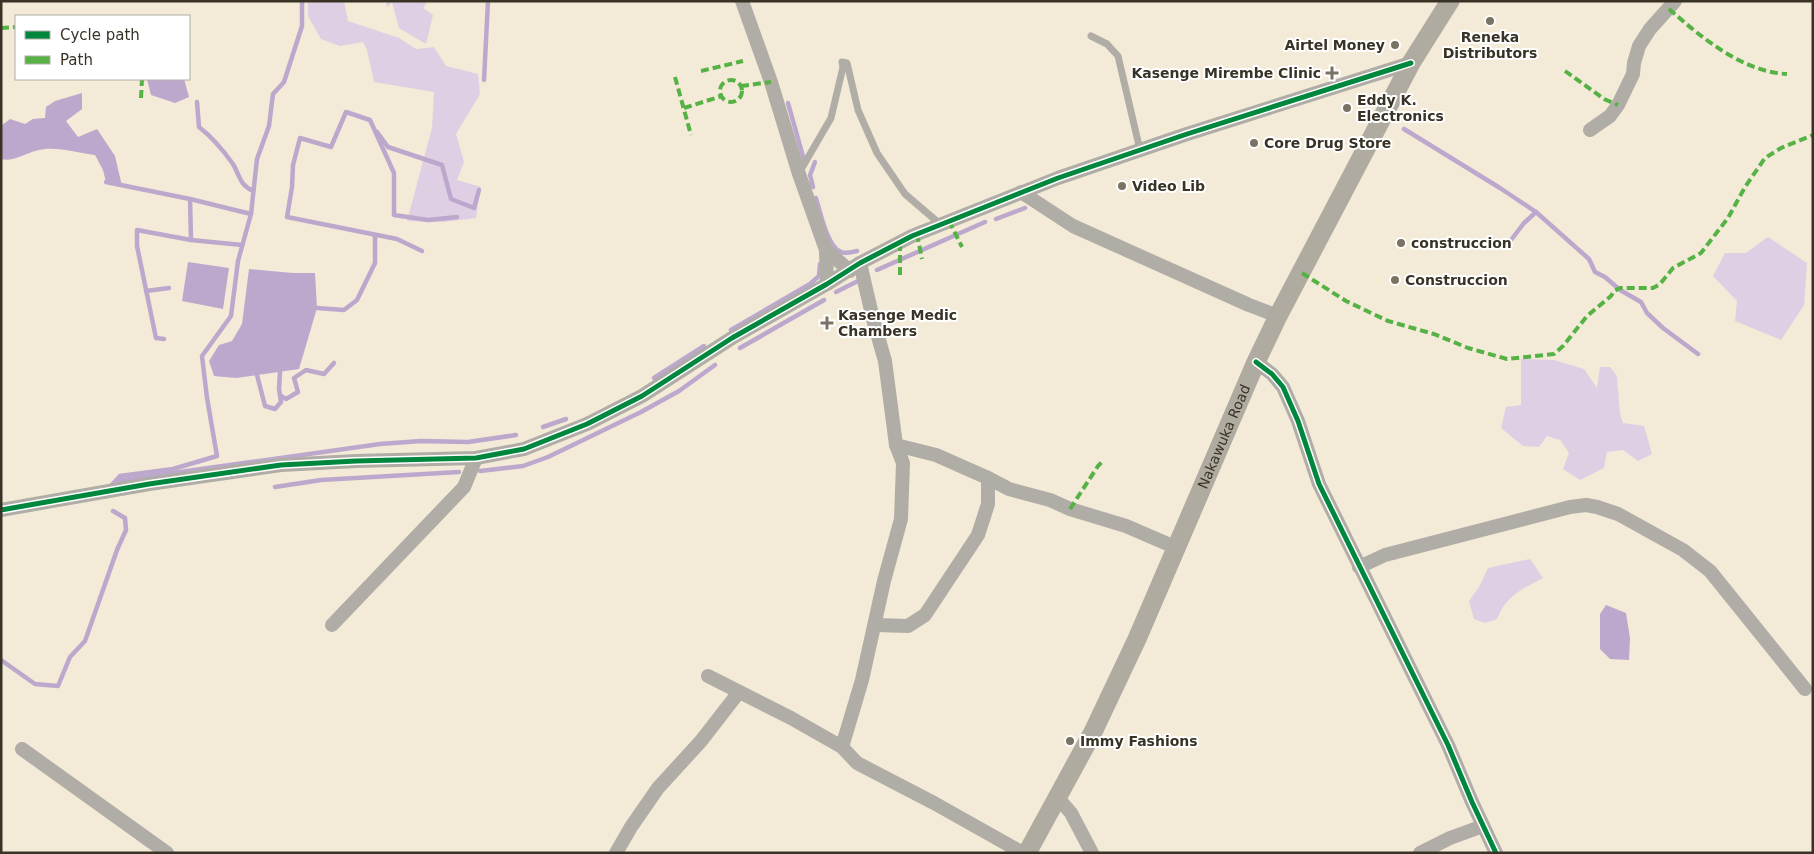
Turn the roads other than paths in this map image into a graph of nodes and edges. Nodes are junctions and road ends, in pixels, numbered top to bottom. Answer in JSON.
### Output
{"nodes":[{"id":1,"x":742,"y":1,"type":"edge"},
{"id":2,"x":1450,"y":1,"type":"edge"},
{"id":3,"x":1675,"y":1,"type":"edge"},
{"id":4,"x":1091,"y":36,"type":"dead end"},
{"id":5,"x":1411,"y":63,"type":"junction"},
{"id":6,"x":1590,"y":130,"type":"dead end"},
{"id":7,"x":1140,"y":150,"type":"junction"},
{"id":8,"x":799,"y":174,"type":"junction"},
{"id":9,"x":1021,"y":192,"type":"junction"},
{"id":10,"x":940,"y":224,"type":"junction"},
{"id":11,"x":826,"y":250,"type":"junction"},
{"id":12,"x":855,"y":267,"type":"junction"},
{"id":13,"x":827,"y":284,"type":"junction"},
{"id":14,"x":1278,"y":316,"type":"junction"},
{"id":15,"x":1256,"y":362,"type":"junction"},
{"id":16,"x":896,"y":445,"type":"junction"},
{"id":17,"x":476,"y":458,"type":"junction"},
{"id":18,"x":988,"y":478,"type":"junction"},
{"id":19,"x":1,"y":510,"type":"edge"},
{"id":20,"x":1177,"y":548,"type":"junction"},
{"id":21,"x":1359,"y":567,"type":"junction"},
{"id":22,"x":332,"y":625,"type":"dead end"},
{"id":23,"x":876,"y":625,"type":"junction"},
{"id":24,"x":708,"y":676,"type":"dead end"},
{"id":25,"x":1805,"y":689,"type":"dead end"},
{"id":26,"x":739,"y":692,"type":"junction"},
{"id":27,"x":842,"y":747,"type":"junction"},
{"id":28,"x":22,"y":749,"type":"dead end"},
{"id":29,"x":1058,"y":798,"type":"junction"},
{"id":30,"x":1483,"y":826,"type":"junction"},
{"id":31,"x":167,"y":853,"type":"edge"},
{"id":32,"x":616,"y":853,"type":"edge"},
{"id":33,"x":1023,"y":853,"type":"edge"},
{"id":34,"x":1028,"y":853,"type":"edge"},
{"id":35,"x":1092,"y":853,"type":"edge"},
{"id":36,"x":1420,"y":853,"type":"edge"},
{"id":37,"x":1496,"y":853,"type":"edge"}],
"edges":[{"from":1,"to":8,"type":"street"},
{"from":2,"to":5,"type":"main road","name":"Nakawuka Road"},
{"from":3,"to":6,"type":"street"},
{"from":4,"to":7,"type":"lane"},
{"from":5,"to":7,"type":"street"},
{"from":5,"to":14,"type":"main road","name":"Nakawuka Road"},
{"from":7,"to":9,"type":"street"},
{"from":8,"to":10,"type":"lane"},
{"from":8,"to":11,"type":"street"},
{"from":9,"to":10,"type":"street"},
{"from":9,"to":14,"type":"street"},
{"from":10,"to":12,"type":"street"},
{"from":11,"to":12,"type":"street"},
{"from":11,"to":13,"type":"street"},
{"from":12,"to":13,"type":"street"},
{"from":12,"to":16,"type":"street"},
{"from":13,"to":17,"type":"street"},
{"from":14,"to":15,"type":"main road","name":"Nakawuka Road"},
{"from":15,"to":20,"type":"main road","name":"Nakawuka Road"},
{"from":15,"to":21,"type":"street"},
{"from":16,"to":18,"type":"street"},
{"from":16,"to":23,"type":"street"},
{"from":17,"to":19,"type":"street"},
{"from":17,"to":22,"type":"street"},
{"from":18,"to":20,"type":"street"},
{"from":18,"to":23,"type":"street"},
{"from":20,"to":29,"type":"main road","name":"Nakawuka Road"},
{"from":21,"to":25,"type":"street"},
{"from":21,"to":30,"type":"street"},
{"from":23,"to":27,"type":"street"},
{"from":24,"to":26,"type":"street"},
{"from":26,"to":27,"type":"street"},
{"from":26,"to":32,"type":"street"},
{"from":27,"to":33,"type":"street"},
{"from":28,"to":31,"type":"street"},
{"from":29,"to":34,"type":"main road","name":"Nakawuka Road"},
{"from":29,"to":35,"type":"street"},
{"from":30,"to":36,"type":"street"},
{"from":30,"to":37,"type":"street"}]}
